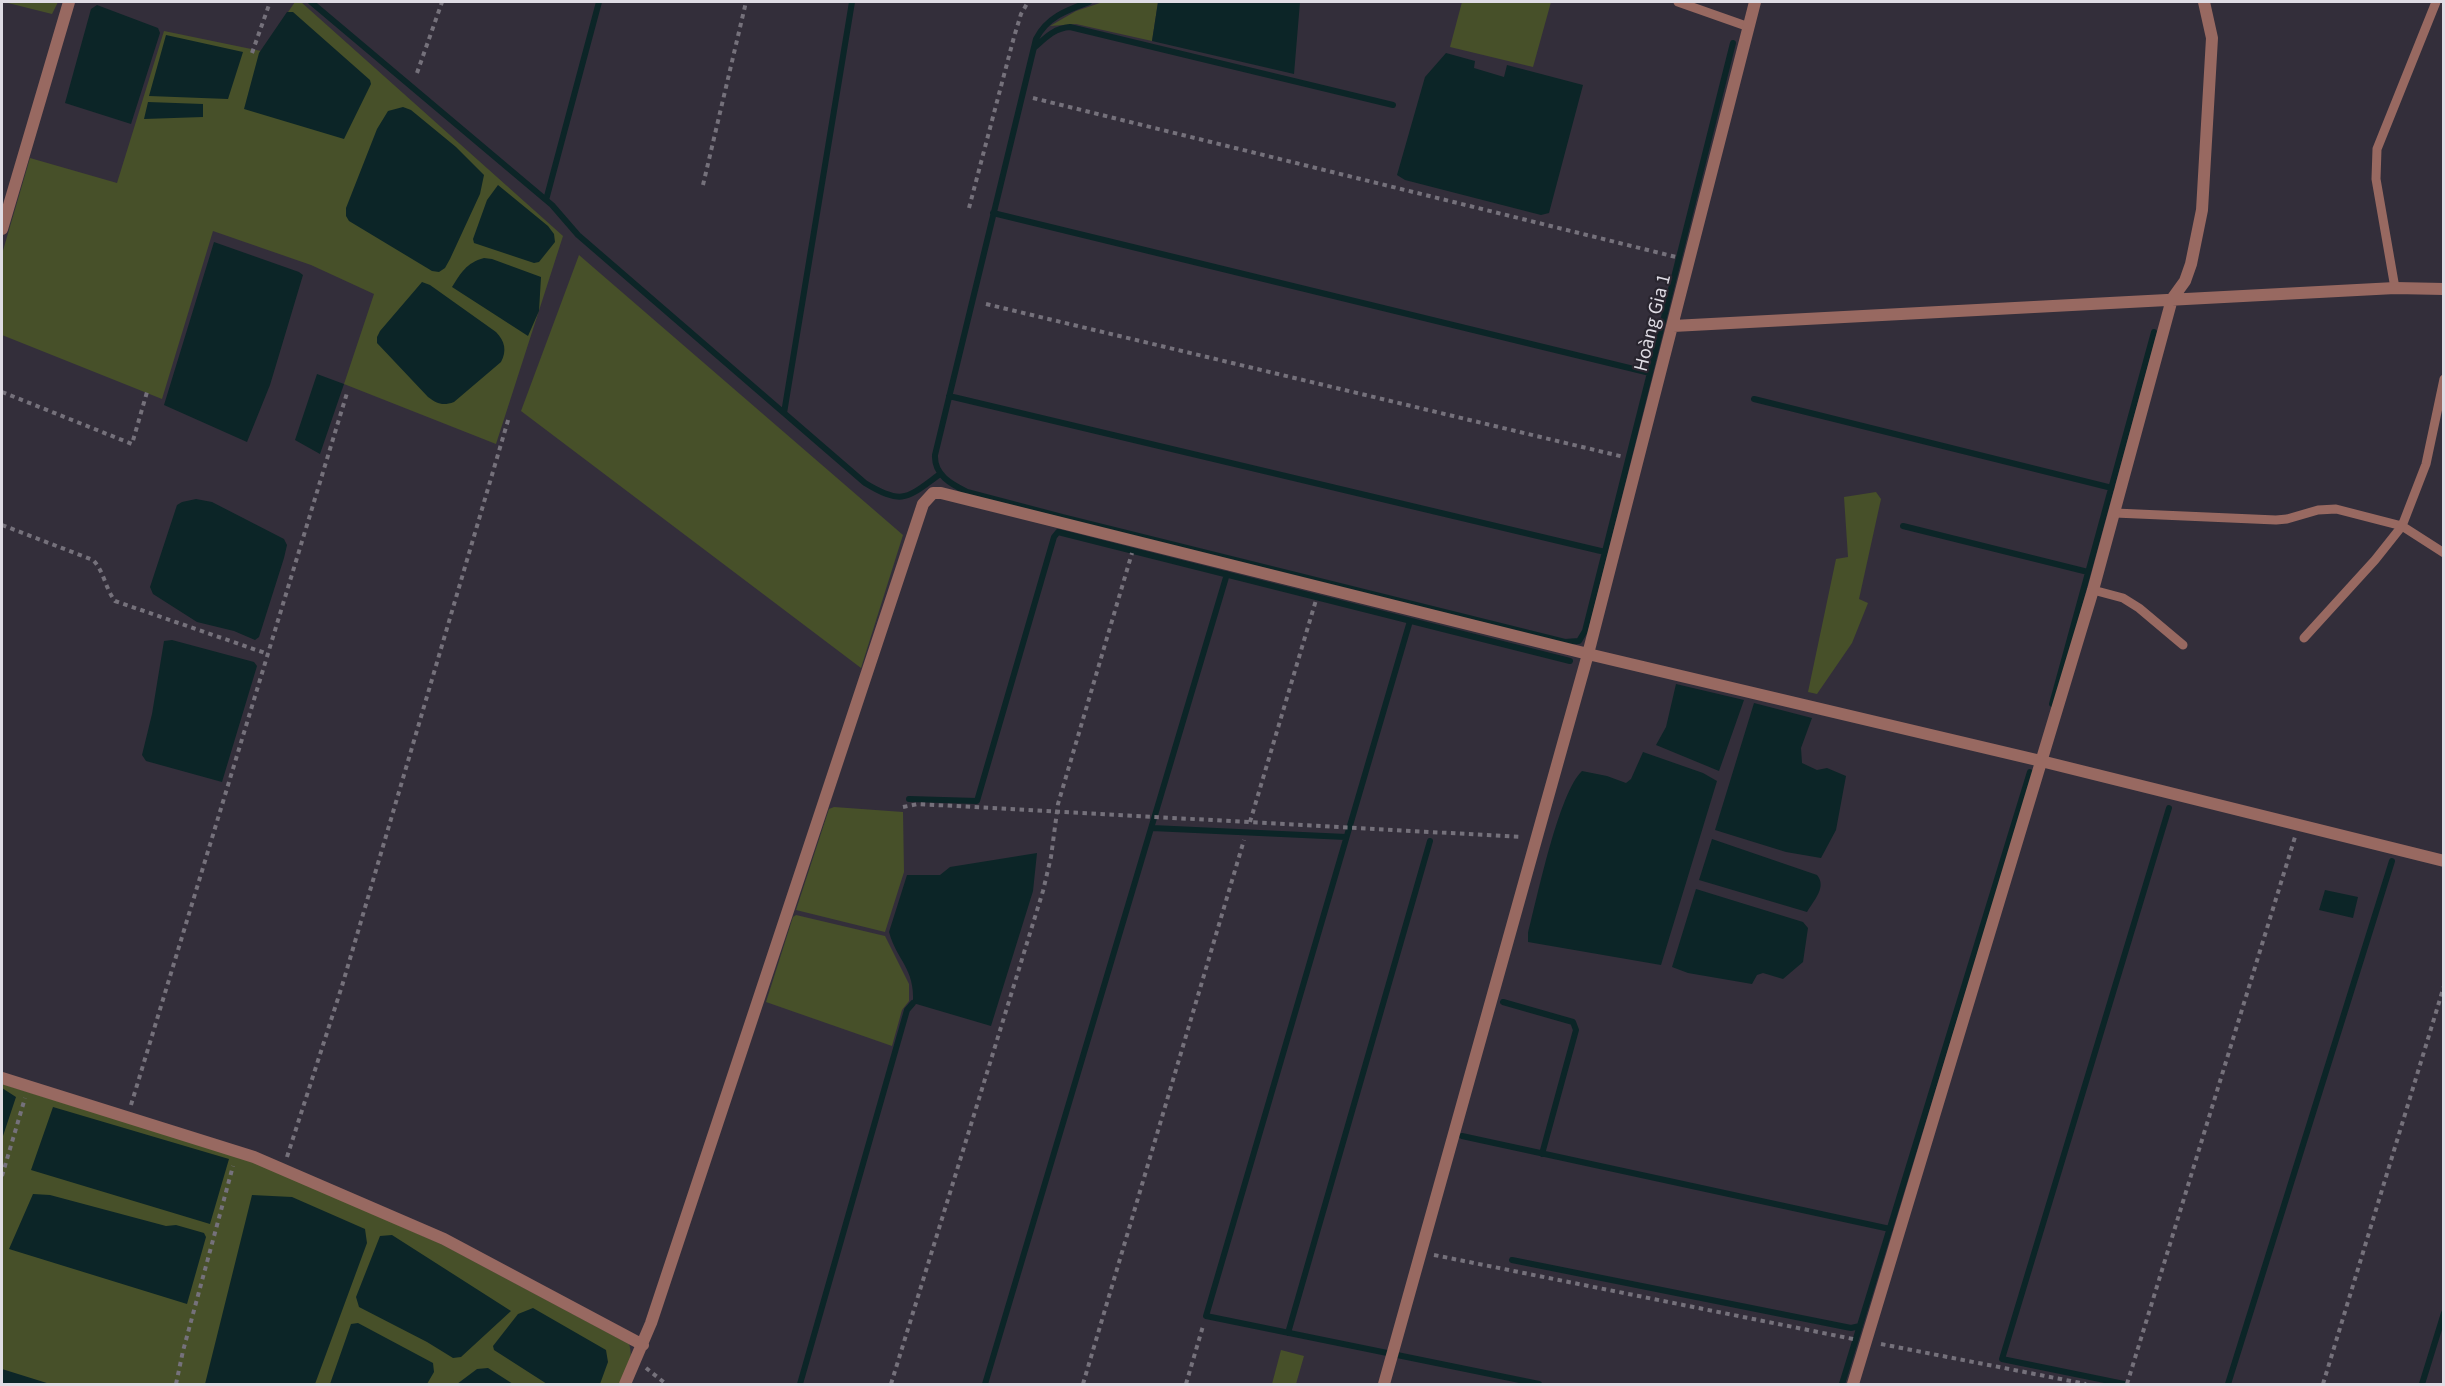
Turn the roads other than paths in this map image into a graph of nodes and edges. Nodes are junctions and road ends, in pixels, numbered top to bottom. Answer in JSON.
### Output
{"nodes":[{"id":1,"x":69,"y":2,"type":"edge"},
{"id":2,"x":1678,"y":2,"type":"edge"},
{"id":3,"x":1755,"y":2,"type":"edge"},
{"id":4,"x":2204,"y":2,"type":"edge"},
{"id":5,"x":2436,"y":2,"type":"edge"},
{"id":6,"x":1749,"y":27,"type":"junction"},
{"id":7,"x":2,"y":229,"type":"edge"},
{"id":8,"x":2395,"y":288,"type":"junction"},
{"id":9,"x":2444,"y":289,"type":"edge"},
{"id":10,"x":2172,"y":299,"type":"junction"},
{"id":11,"x":1673,"y":326,"type":"junction"},
{"id":12,"x":2444,"y":379,"type":"edge"},
{"id":13,"x":2115,"y":513,"type":"junction"},
{"id":14,"x":2402,"y":526,"type":"junction"},
{"id":15,"x":2444,"y":553,"type":"edge"},
{"id":16,"x":2093,"y":590,"type":"junction"},
{"id":17,"x":2304,"y":638,"type":"dead end"},
{"id":18,"x":2183,"y":645,"type":"dead end"},
{"id":19,"x":1588,"y":654,"type":"junction"},
{"id":20,"x":2041,"y":761,"type":"junction"},
{"id":21,"x":2444,"y":861,"type":"edge"},
{"id":22,"x":2,"y":1078,"type":"edge"},
{"id":23,"x":643,"y":1345,"type":"junction"},
{"id":24,"x":625,"y":1384,"type":"edge"},
{"id":25,"x":1384,"y":1384,"type":"edge"},
{"id":26,"x":1853,"y":1384,"type":"edge"}],
"edges":[{"from":1,"to":7,"type":"street"},
{"from":2,"to":6,"type":"lane"},
{"from":3,"to":6,"type":"street","name":"Hoàng Gia 1"},
{"from":4,"to":10,"type":"street"},
{"from":5,"to":8,"type":"lane"},
{"from":6,"to":11,"type":"street","name":"Hoàng Gia 1"},
{"from":8,"to":9,"type":"street"},
{"from":8,"to":10,"type":"street"},
{"from":10,"to":11,"type":"street"},
{"from":10,"to":13,"type":"street"},
{"from":11,"to":19,"type":"street","name":"Hoàng Gia 1"},
{"from":12,"to":14,"type":"lane"},
{"from":13,"to":14,"type":"lane"},
{"from":13,"to":16,"type":"street"},
{"from":14,"to":15,"type":"lane"},
{"from":14,"to":17,"type":"lane"},
{"from":16,"to":18,"type":"lane"},
{"from":16,"to":20,"type":"street"},
{"from":19,"to":20,"type":"street"},
{"from":19,"to":23,"type":"street"},
{"from":19,"to":25,"type":"street","name":"Hoàng Gia 1"},
{"from":20,"to":21,"type":"street"},
{"from":20,"to":26,"type":"street"},
{"from":22,"to":23,"type":"street"},
{"from":23,"to":24,"type":"street"}]}
